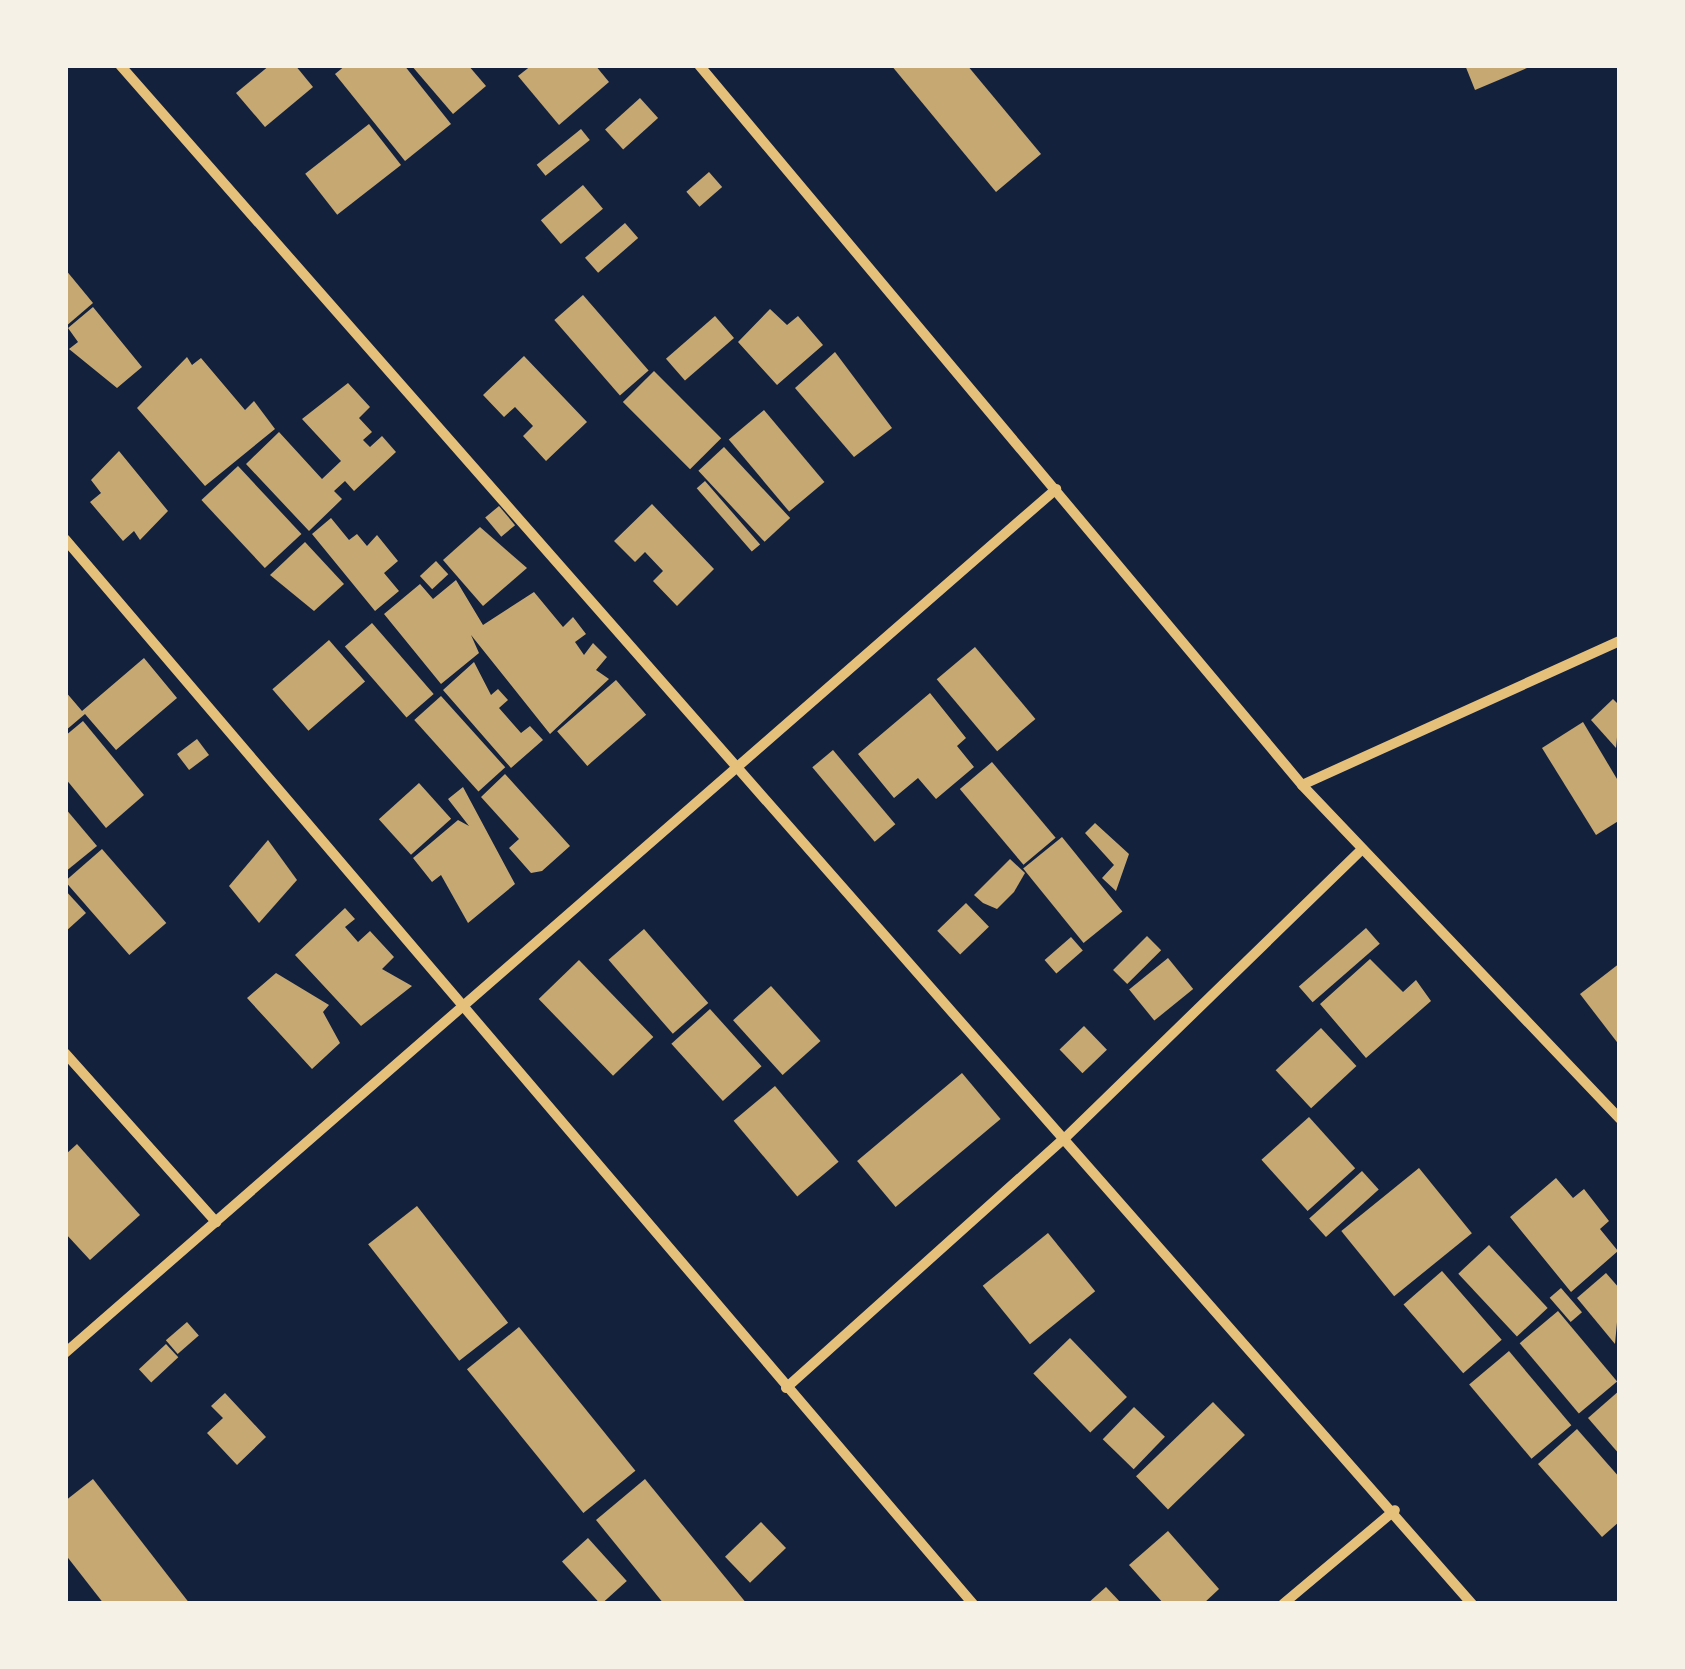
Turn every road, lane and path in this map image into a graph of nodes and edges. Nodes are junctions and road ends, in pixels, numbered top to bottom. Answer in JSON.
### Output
{"nodes":[{"id":1,"x":120,"y":65,"type":"edge"},
{"id":2,"x":699,"y":65,"type":"edge"},
{"id":3,"x":1056,"y":489,"type":"junction"},
{"id":4,"x":65,"y":539,"type":"edge"},
{"id":5,"x":1620,"y":641,"type":"edge"},
{"id":6,"x":732,"y":766,"type":"junction"},
{"id":7,"x":1302,"y":786,"type":"junction"},
{"id":8,"x":1360,"y":850,"type":"junction"},
{"id":9,"x":460,"y":1008,"type":"junction"},
{"id":10,"x":65,"y":1053,"type":"edge"},
{"id":11,"x":1620,"y":1119,"type":"edge"},
{"id":12,"x":1065,"y":1138,"type":"junction"},
{"id":13,"x":216,"y":1222,"type":"junction"},
{"id":14,"x":65,"y":1352,"type":"edge"},
{"id":15,"x":786,"y":1388,"type":"junction"},
{"id":16,"x":1396,"y":1510,"type":"junction"},
{"id":17,"x":973,"y":1604,"type":"edge"},
{"id":18,"x":1283,"y":1604,"type":"edge"},
{"id":19,"x":1472,"y":1604,"type":"edge"}],
"edges":[{"from":1,"to":6,"type":"street"},
{"from":2,"to":3,"type":"street"},
{"from":3,"to":6,"type":"street"},
{"from":3,"to":7,"type":"street"},
{"from":4,"to":9,"type":"street"},
{"from":5,"to":7,"type":"street"},
{"from":6,"to":9,"type":"street"},
{"from":6,"to":12,"type":"street"},
{"from":7,"to":8,"type":"street"},
{"from":8,"to":11,"type":"street"},
{"from":8,"to":12,"type":"street"},
{"from":9,"to":13,"type":"street"},
{"from":9,"to":15,"type":"street"},
{"from":10,"to":13,"type":"street"},
{"from":12,"to":15,"type":"street"},
{"from":12,"to":16,"type":"street"},
{"from":13,"to":14,"type":"street"},
{"from":15,"to":17,"type":"street"},
{"from":16,"to":18,"type":"street"},
{"from":16,"to":19,"type":"street"}]}
